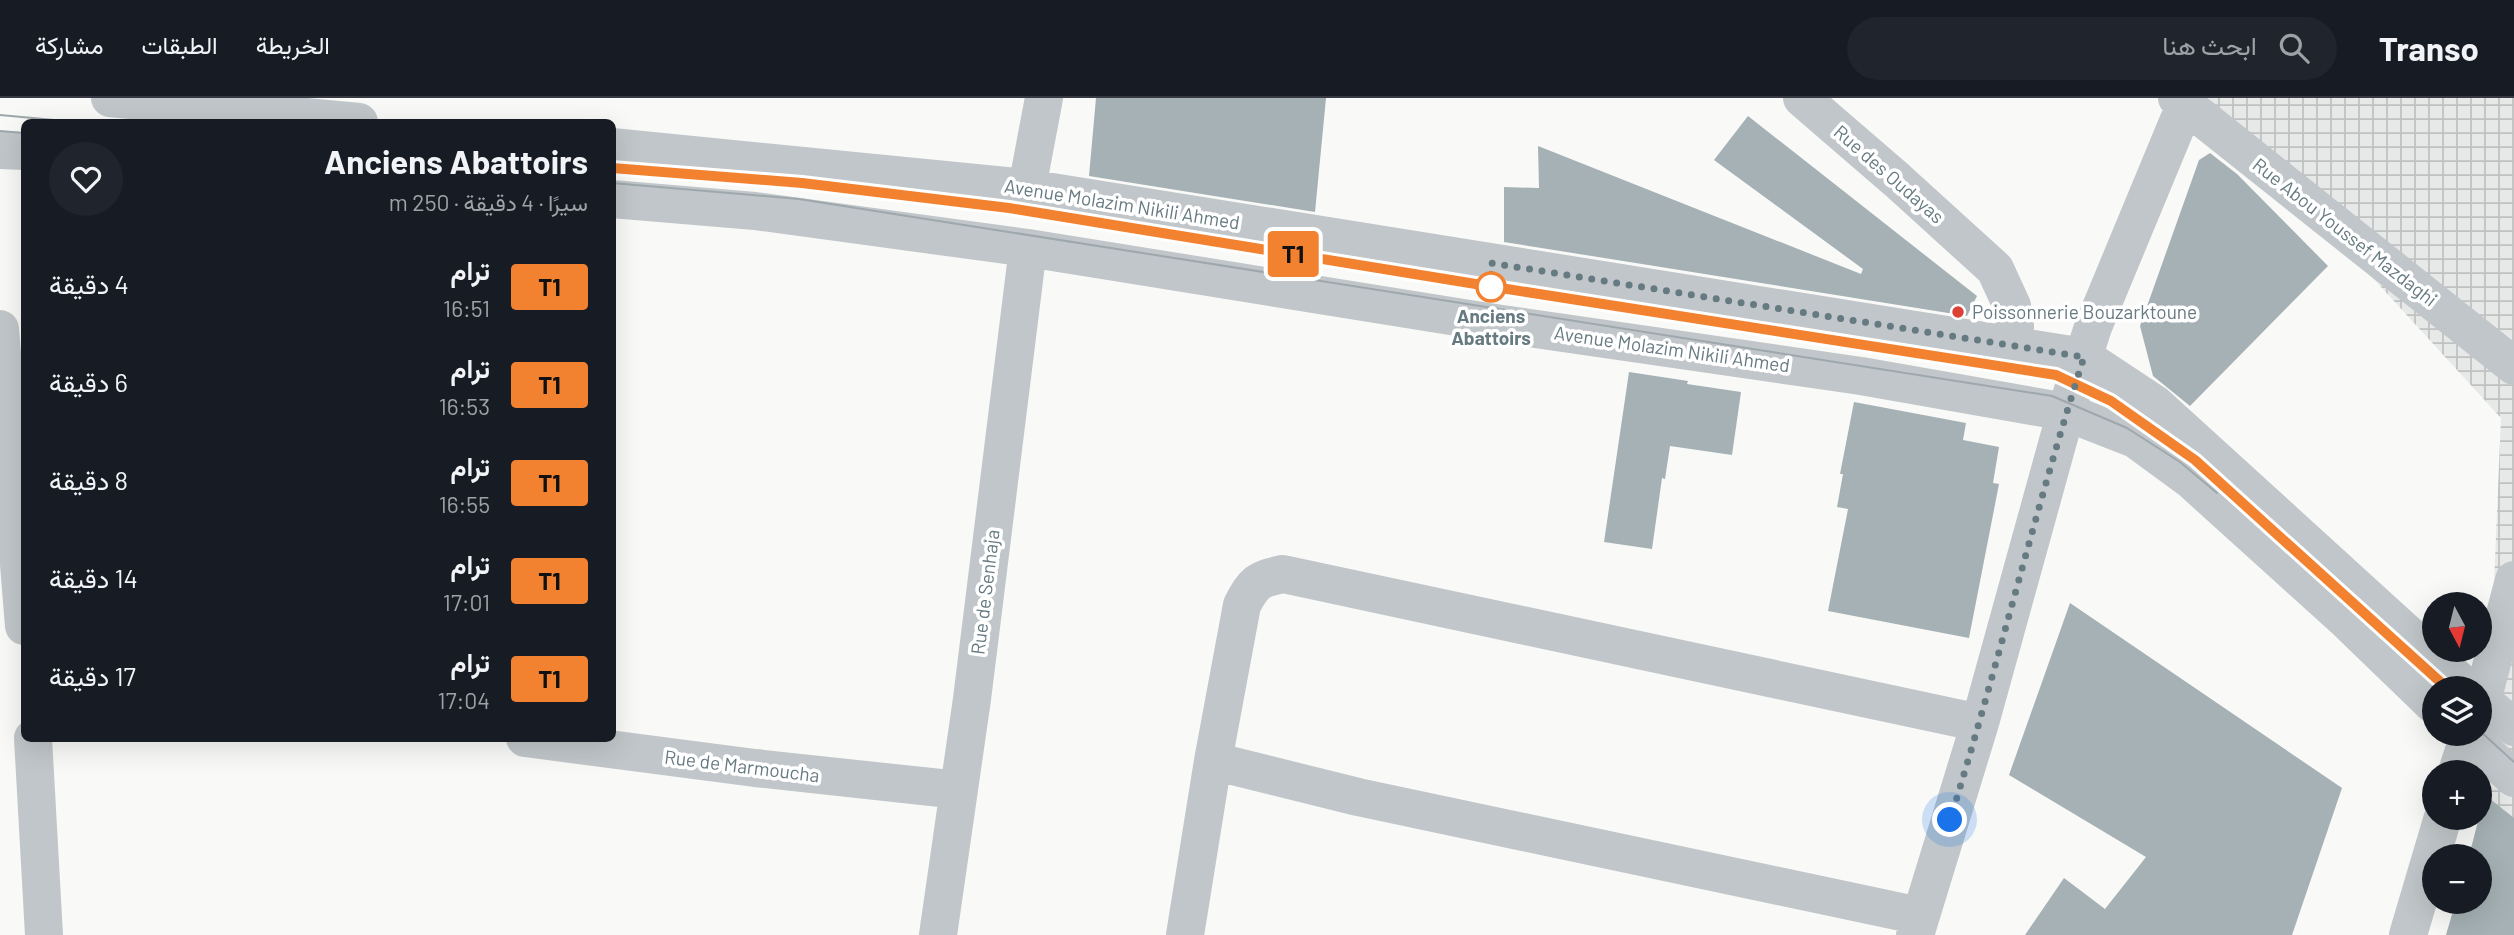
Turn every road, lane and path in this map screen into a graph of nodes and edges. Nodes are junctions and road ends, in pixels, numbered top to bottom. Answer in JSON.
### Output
{"nodes":[{"id":1,"x":110,"y":98,"type":"edge"},
{"id":2,"x":1044,"y":98,"type":"edge"},
{"id":3,"x":1802,"y":98,"type":"edge"},
{"id":4,"x":2183,"y":101,"type":"edge"},
{"id":5,"x":328,"y":119,"type":"edge"},
{"id":6,"x":616,"y":147,"type":"edge"},
{"id":7,"x":0,"y":150,"type":"edge"},
{"id":8,"x":21,"y":151,"type":"edge"},
{"id":9,"x":1027,"y":188,"type":"junction"},
{"id":10,"x":616,"y":199,"type":"edge"},
{"id":11,"x":1028,"y":248,"type":"junction"},
{"id":12,"x":1976,"y":251,"type":"junction"},
{"id":13,"x":0,"y":328,"type":"edge"},
{"id":14,"x":1976,"y":340,"type":"junction"},
{"id":15,"x":2014,"y":346,"type":"junction"},
{"id":16,"x":2084,"y":357,"type":"junction"},
{"id":17,"x":2514,"y":366,"type":"edge"},
{"id":18,"x":2066,"y":412,"type":"junction"},
{"id":19,"x":2514,"y":580,"type":"edge"},
{"id":20,"x":21,"y":589,"type":"edge"},
{"id":21,"x":2454,"y":676,"type":"edge"},
{"id":22,"x":2483,"y":676,"type":"edge"},
{"id":23,"x":2422,"y":693,"type":"edge"},
{"id":24,"x":2492,"y":709,"type":"edge"},
{"id":25,"x":1980,"y":723,"type":"junction"},
{"id":26,"x":2514,"y":727,"type":"edge"},
{"id":27,"x":33,"y":742,"type":"edge"},
{"id":28,"x":556,"y":742,"type":"edge"},
{"id":29,"x":2462,"y":748,"type":"edge"},
{"id":30,"x":1213,"y":761,"type":"junction"},
{"id":31,"x":2514,"y":778,"type":"edge"},
{"id":32,"x":959,"y":790,"type":"junction"},
{"id":33,"x":2439,"y":830,"type":"edge"},
{"id":34,"x":1918,"y":926,"type":"edge"},
{"id":35,"x":44,"y":935,"type":"edge"},
{"id":36,"x":938,"y":935,"type":"edge"},
{"id":37,"x":1185,"y":935,"type":"edge"},
{"id":38,"x":2408,"y":935,"type":"edge"}],
"edges":[{"from":1,"to":5,"type":"street"},
{"from":2,"to":9,"type":"street"},
{"from":3,"to":12,"type":"street","name":"Rue des Oudayas"},
{"from":4,"to":16,"type":"street"},
{"from":4,"to":17,"type":"street","name":"Rue Abou Youssef Mazdaghi"},
{"from":6,"to":9,"type":"street","name":"Avenue Molazim Nikili Ahmed"},
{"from":7,"to":8,"type":"street"},
{"from":9,"to":14,"type":"street","name":"Avenue Molazim Nikili Ahmed"},
{"from":10,"to":11,"type":"street","name":"Avenue Molazim Nikili Ahmed"},
{"from":11,"to":18,"type":"street","name":"Avenue Molazim Nikili Ahmed"},
{"from":11,"to":32,"type":"street","name":"Rue de Senhaja"},
{"from":12,"to":14,"type":"street"},
{"from":12,"to":15,"type":"street","name":"Rue des Oudayas"},
{"from":13,"to":20,"type":"street"},
{"from":14,"to":15,"type":"street","name":"Avenue Molazim Nikili Ahmed"},
{"from":15,"to":16,"type":"street","name":"Avenue Molazim Nikili Ahmed"},
{"from":16,"to":18,"type":"street"},
{"from":16,"to":21,"type":"street"},
{"from":18,"to":23,"type":"street"},
{"from":18,"to":25,"type":"street"},
{"from":19,"to":22,"type":"street"},
{"from":24,"to":26,"type":"street"},
{"from":25,"to":30,"type":"street"},
{"from":25,"to":34,"type":"street"},
{"from":27,"to":35,"type":"street"},
{"from":28,"to":32,"type":"street","name":"Rue de Marmoucha"},
{"from":29,"to":31,"type":"street"},
{"from":30,"to":34,"type":"street"},
{"from":30,"to":37,"type":"street"},
{"from":32,"to":36,"type":"street","name":"Rue de Senhaja"},
{"from":33,"to":38,"type":"street"}]}
